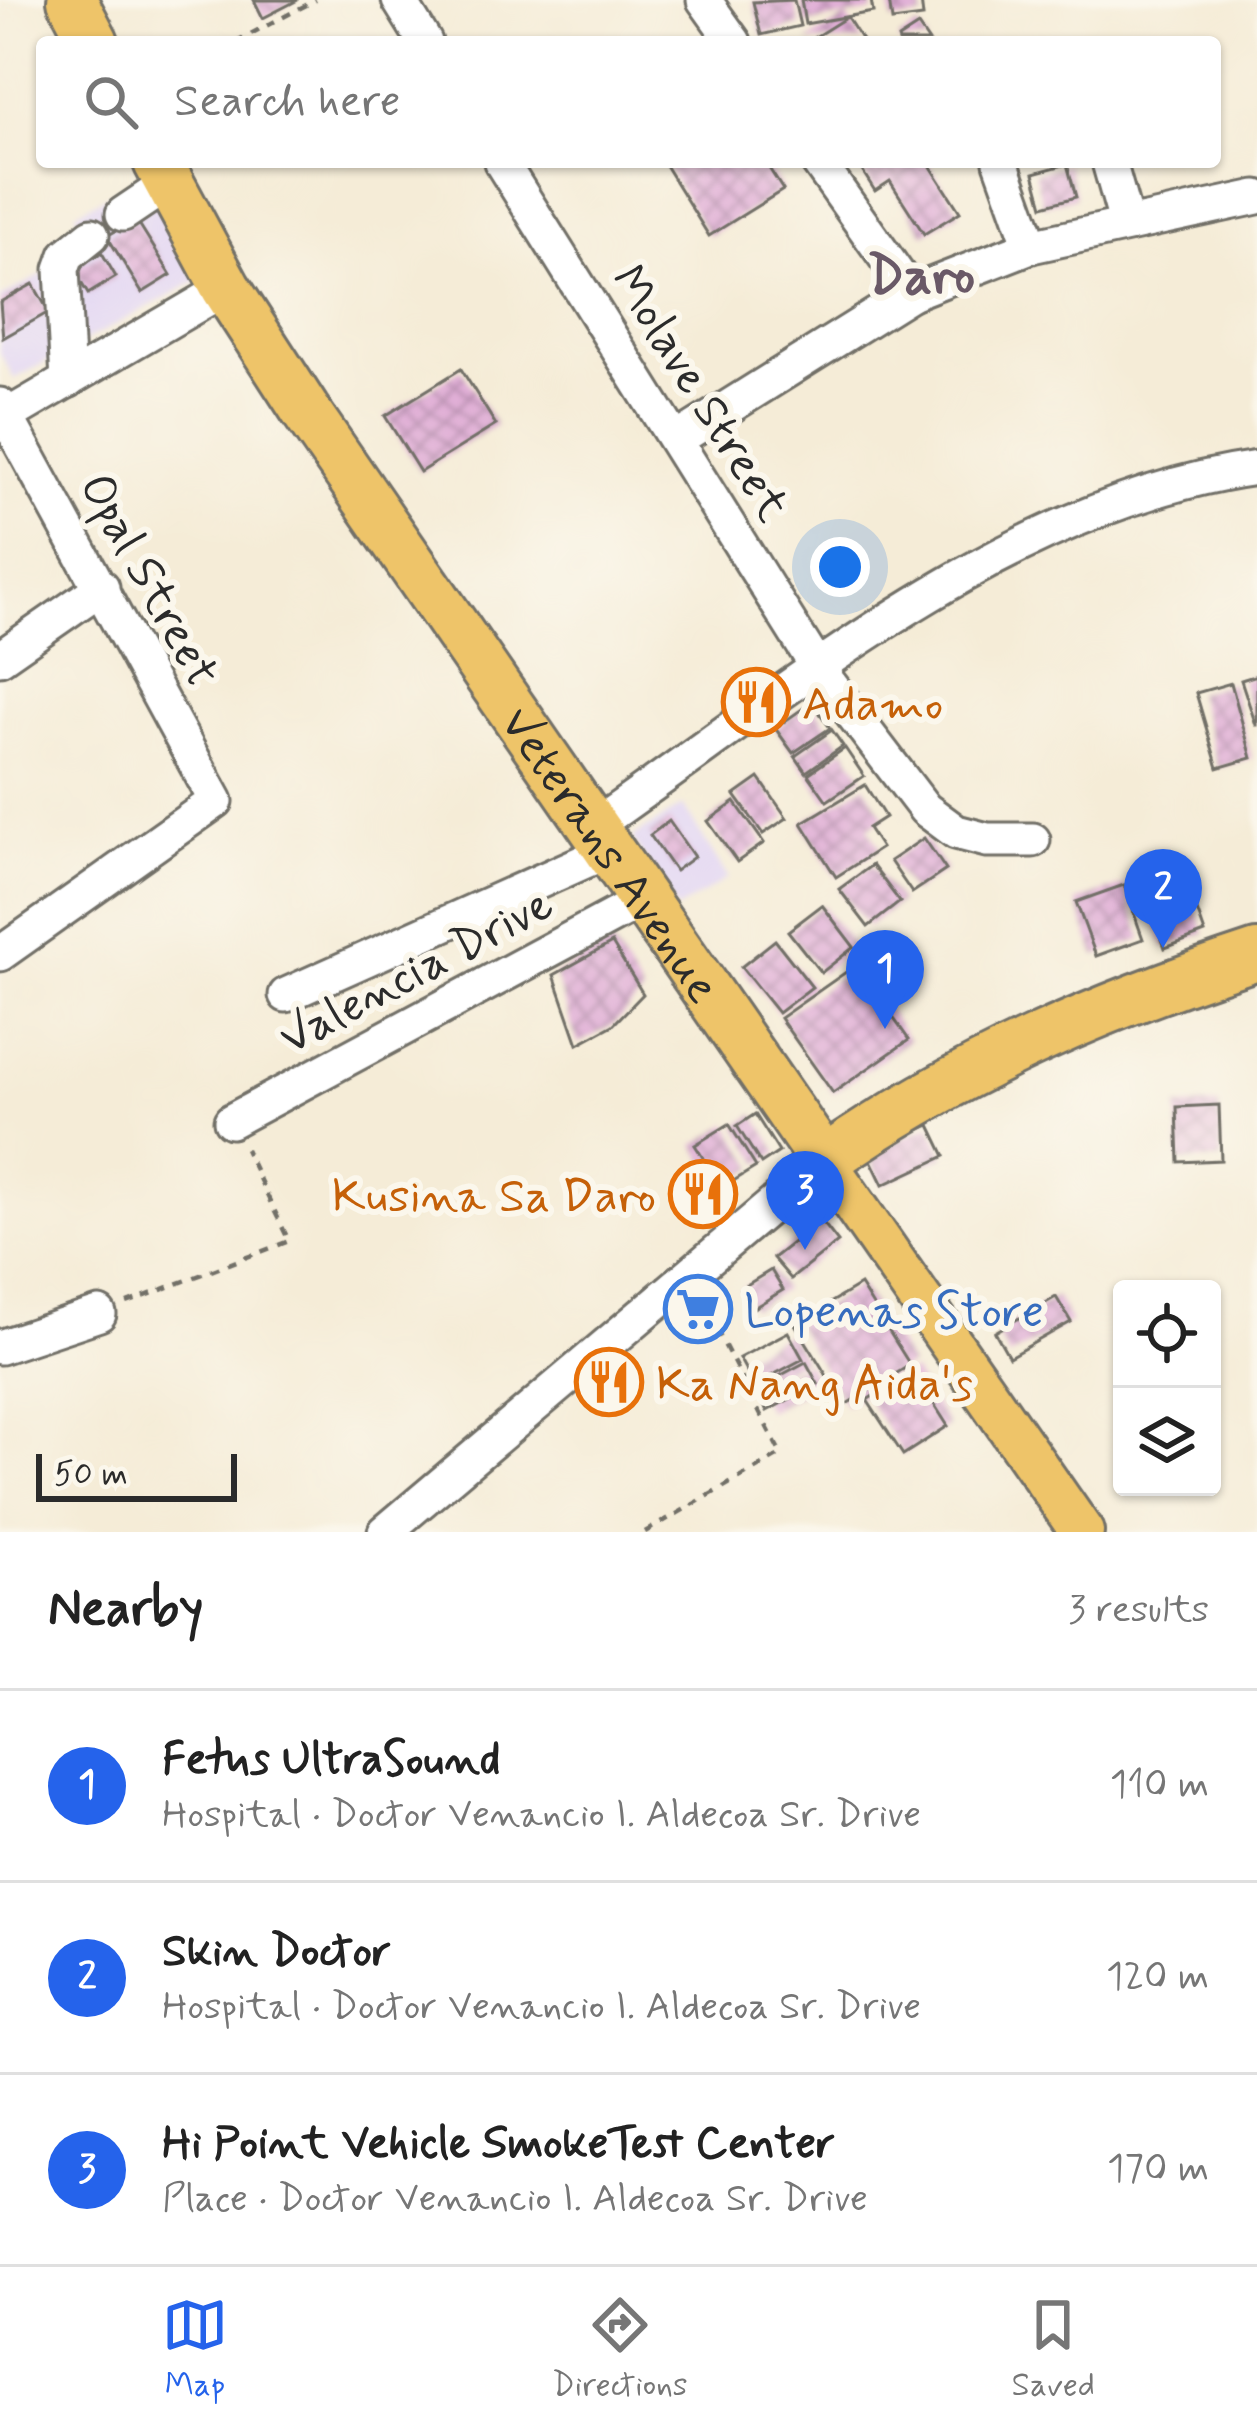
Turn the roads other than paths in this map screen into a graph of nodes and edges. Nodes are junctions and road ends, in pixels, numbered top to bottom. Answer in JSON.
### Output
{"nodes":[{"id":1,"x":72,"y":0,"type":"edge"},
{"id":2,"x":399,"y":0,"type":"edge"},
{"id":3,"x":704,"y":0,"type":"edge"},
{"id":4,"x":91,"y":36,"type":"edge"},
{"id":5,"x":421,"y":36,"type":"edge"},
{"id":6,"x":730,"y":36,"type":"edge"},
{"id":7,"x":505,"y":168,"type":"edge"},
{"id":8,"x":822,"y":168,"type":"edge"},
{"id":9,"x":1003,"y":168,"type":"edge"},
{"id":10,"x":1111,"y":168,"type":"edge"},
{"id":11,"x":163,"y":172,"type":"edge"},
{"id":12,"x":1257,"y":197,"type":"edge"},
{"id":13,"x":123,"y":214,"type":"dead end"},
{"id":14,"x":1126,"y":223,"type":"junction"},
{"id":15,"x":92,"y":236,"type":"dead end"},
{"id":16,"x":1031,"y":245,"type":"junction"},
{"id":17,"x":226,"y":289,"type":"junction"},
{"id":18,"x":911,"y":293,"type":"junction"},
{"id":19,"x":68,"y":381,"type":"junction"},
{"id":20,"x":2,"y":414,"type":"edge"},
{"id":21,"x":676,"y":440,"type":"junction"},
{"id":22,"x":1257,"y":468,"type":"edge"},
{"id":23,"x":102,"y":587,"type":"junction"},
{"id":24,"x":0,"y":658,"type":"edge"},
{"id":25,"x":819,"y":670,"type":"junction"},
{"id":26,"x":601,"y":838,"type":"junction"},
{"id":27,"x":1033,"y":840,"type":"dead end"},
{"id":28,"x":643,"y":900,"type":"junction"},
{"id":29,"x":0,"y":954,"type":"edge"},
{"id":30,"x":1257,"y":955,"type":"edge"},
{"id":31,"x":286,"y":995,"type":"dead end"},
{"id":32,"x":231,"y":1121,"type":"road end"},
{"id":33,"x":824,"y":1161,"type":"junction"},
{"id":34,"x":99,"y":1314,"type":"road end"},
{"id":35,"x":0,"y":1347,"type":"edge"},
{"id":36,"x":385,"y":1532,"type":"edge"},
{"id":37,"x":1082,"y":1532,"type":"edge"}],
"edges":[{"from":1,"to":4,"type":"highway"},
{"from":2,"to":5,"type":"street"},
{"from":3,"to":6,"type":"street"},
{"from":7,"to":21,"type":"street","name":"Molave Street"},
{"from":8,"to":18,"type":"street"},
{"from":9,"to":16,"type":"street"},
{"from":10,"to":14,"type":"street"},
{"from":11,"to":13,"type":"street"},
{"from":11,"to":17,"type":"highway","name":"Veterans Avenue"},
{"from":12,"to":14,"type":"street"},
{"from":14,"to":16,"type":"street"},
{"from":15,"to":19,"type":"street"},
{"from":16,"to":18,"type":"street"},
{"from":17,"to":19,"type":"street"},
{"from":17,"to":26,"type":"highway","name":"Veterans Avenue"},
{"from":18,"to":21,"type":"street"},
{"from":19,"to":20,"type":"street"},
{"from":20,"to":23,"type":"street","name":"Opal Street"},
{"from":21,"to":25,"type":"street","name":"Molave Street"},
{"from":22,"to":25,"type":"street"},
{"from":23,"to":24,"type":"street"},
{"from":23,"to":29,"type":"street","name":"Opal Street"},
{"from":25,"to":26,"type":"street"},
{"from":25,"to":27,"type":"street","name":"Molave Street"},
{"from":26,"to":28,"type":"highway","name":"Veterans Avenue"},
{"from":26,"to":31,"type":"street"},
{"from":28,"to":32,"type":"street","name":"Valencia Drive"},
{"from":28,"to":33,"type":"highway","name":"Veterans Avenue"},
{"from":30,"to":33,"type":"highway"},
{"from":33,"to":36,"type":"street"},
{"from":33,"to":37,"type":"main road","name":"Veterans Avenue"},
{"from":34,"to":35,"type":"street"}]}
